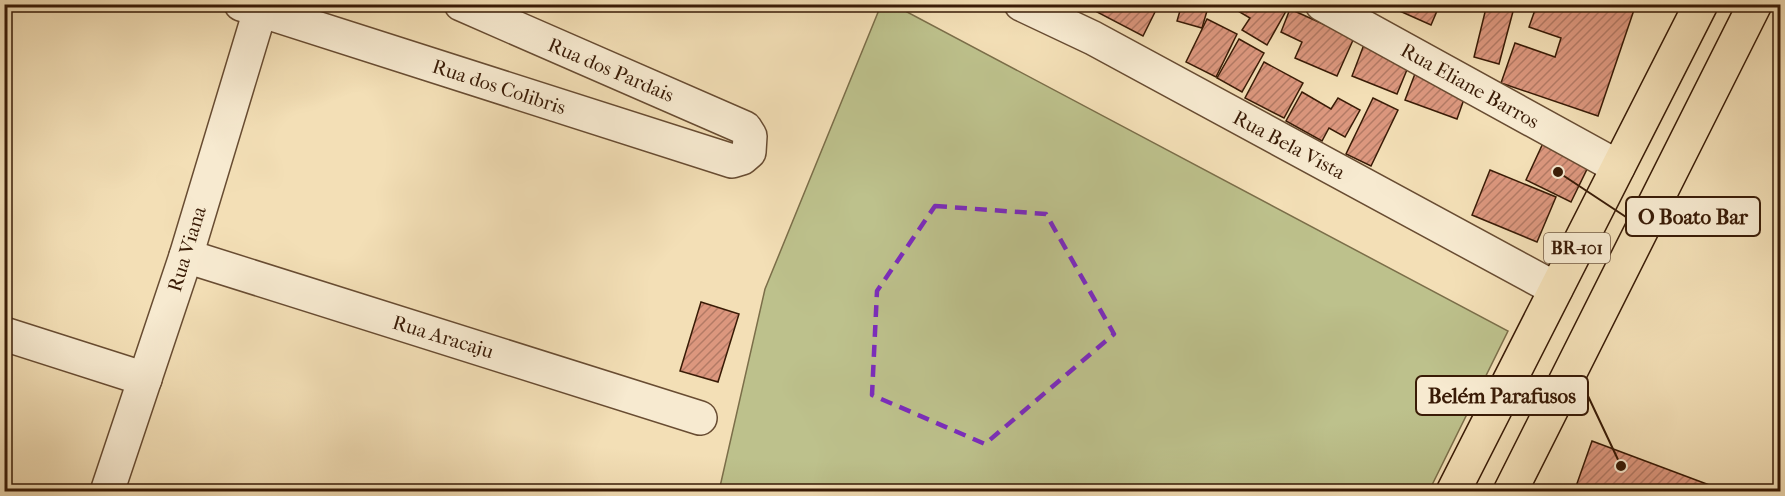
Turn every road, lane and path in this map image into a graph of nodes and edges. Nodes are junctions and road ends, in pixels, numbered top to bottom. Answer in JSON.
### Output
{"nodes":[{"id":1,"x":460,"y":4,"type":"edge"},
{"id":2,"x":1021,"y":4,"type":"edge"},
{"id":3,"x":1322,"y":4,"type":"edge"},
{"id":4,"x":1701,"y":4,"type":"edge"},
{"id":5,"x":1755,"y":4,"type":"edge"},
{"id":6,"x":254,"y":6,"type":"edge"},
{"id":7,"x":751,"y":145,"type":"joint"},
{"id":8,"x":1618,"y":167,"type":"junction"},
{"id":9,"x":186,"y":256,"type":"junction"},
{"id":10,"x":1556,"y":289,"type":"junction"},
{"id":11,"x":4,"y":334,"type":"edge"},
{"id":12,"x":145,"y":379,"type":"junction"},
{"id":13,"x":700,"y":418,"type":"dead end"},
{"id":14,"x":107,"y":492,"type":"edge"},
{"id":15,"x":1453,"y":492,"type":"edge"},
{"id":16,"x":1510,"y":492,"type":"edge"}],
"edges":[{"from":1,"to":7,"type":"street","name":"Rua dos Pardais"},
{"from":2,"to":10,"type":"street","name":"Rua Bela Vista"},
{"from":3,"to":8,"type":"street","name":"Rua Eliane Barros"},
{"from":4,"to":8,"type":"highway","number":"BR-101"},
{"from":5,"to":16,"type":"highway","number":"BR-101"},
{"from":6,"to":7,"type":"street","name":"Rua dos Colibris"},
{"from":6,"to":9,"type":"street","name":"Rua Viana"},
{"from":8,"to":10,"type":"highway","number":"BR-101"},
{"from":9,"to":12,"type":"street","name":"Rua Viana"},
{"from":9,"to":13,"type":"street","name":"Rua Aracaju"},
{"from":10,"to":15,"type":"highway","number":"BR-101"},
{"from":11,"to":12,"type":"street"},
{"from":12,"to":14,"type":"street","name":"Rua Viana"}]}
